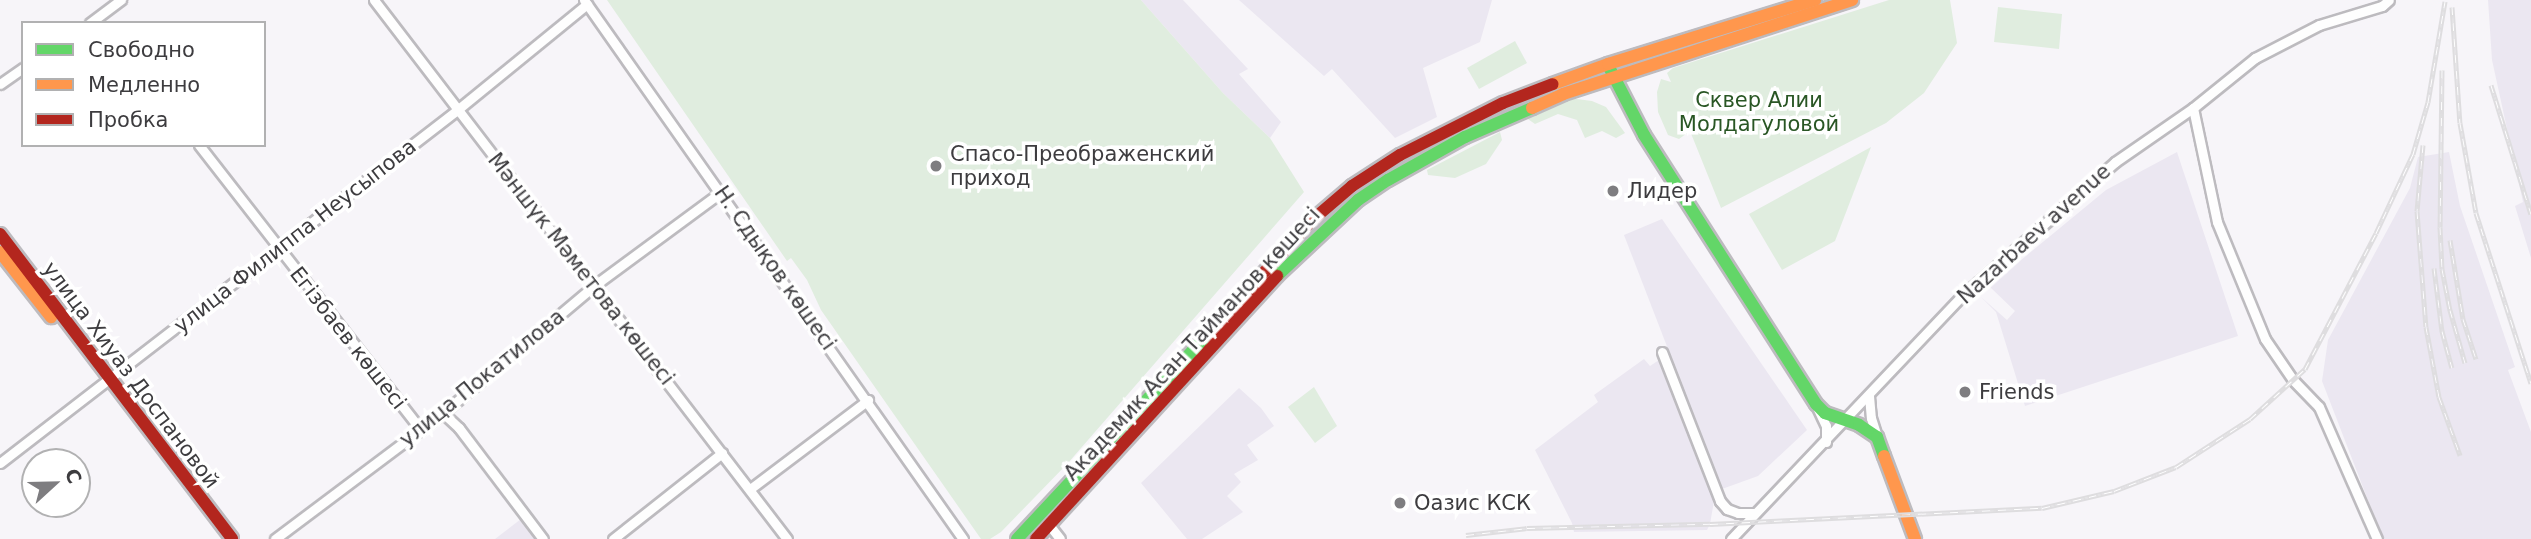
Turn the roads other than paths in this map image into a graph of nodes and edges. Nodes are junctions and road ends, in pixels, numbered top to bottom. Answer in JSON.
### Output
{"nodes":[{"id":1,"x":121,"y":0,"type":"edge"},
{"id":2,"x":374,"y":0,"type":"edge"},
{"id":3,"x":1815,"y":0,"type":"edge"},
{"id":4,"x":1852,"y":0,"type":"edge"},
{"id":5,"x":2389,"y":0,"type":"edge"},
{"id":6,"x":586,"y":2,"type":"edge"},
{"id":7,"x":102,"y":19,"type":"edge"},
{"id":8,"x":1608,"y":64,"type":"junction"},
{"id":9,"x":21,"y":69,"type":"edge"},
{"id":10,"x":1614,"y":76,"type":"junction"},
{"id":11,"x":0,"y":84,"type":"edge"},
{"id":12,"x":2193,"y":108,"type":"junction"},
{"id":13,"x":456,"y":111,"type":"junction"},
{"id":14,"x":201,"y":147,"type":"edge"},
{"id":15,"x":721,"y":192,"type":"junction"},
{"id":16,"x":0,"y":234,"type":"edge"},
{"id":17,"x":279,"y":249,"type":"junction"},
{"id":18,"x":0,"y":252,"type":"edge"},
{"id":19,"x":595,"y":285,"type":"junction"},
{"id":20,"x":1662,"y":352,"type":"dead end"},
{"id":21,"x":107,"y":381,"type":"junction"},
{"id":22,"x":1869,"y":396,"type":"junction"},
{"id":23,"x":868,"y":400,"type":"junction"},
{"id":24,"x":1816,"y":404,"type":"junction"},
{"id":25,"x":443,"y":413,"type":"junction"},
{"id":26,"x":1847,"y":421,"type":"junction"},
{"id":27,"x":421,"y":430,"type":"junction"},
{"id":28,"x":1877,"y":438,"type":"junction"},
{"id":29,"x":1116,"y":442,"type":"junction"},
{"id":30,"x":1826,"y":442,"type":"junction"},
{"id":31,"x":722,"y":453,"type":"junction"},
{"id":32,"x":0,"y":463,"type":"edge"},
{"id":33,"x":750,"y":489,"type":"junction"},
{"id":34,"x":1755,"y":513,"type":"junction"},
{"id":35,"x":1050,"y":526,"type":"junction"},
{"id":36,"x":220,"y":539,"type":"edge"},
{"id":37,"x":232,"y":539,"type":"edge"},
{"id":38,"x":275,"y":539,"type":"edge"},
{"id":39,"x":543,"y":539,"type":"edge"},
{"id":40,"x":613,"y":539,"type":"edge"},
{"id":41,"x":787,"y":539,"type":"edge"},
{"id":42,"x":963,"y":539,"type":"edge"},
{"id":43,"x":1017,"y":539,"type":"edge"},
{"id":44,"x":1036,"y":539,"type":"edge"},
{"id":45,"x":1060,"y":539,"type":"edge"},
{"id":46,"x":1731,"y":539,"type":"edge"},
{"id":47,"x":1915,"y":539,"type":"edge"},
{"id":48,"x":2377,"y":539,"type":"edge"}],
"edges":[{"from":1,"to":7,"type":"street"},
{"from":2,"to":13,"type":"street","name":"Мәншүк Мәметова көшесі"},
{"from":3,"to":8,"type":"main road","name":"Академик Асан Тайманов көшесі"},
{"from":4,"to":10,"type":"main road","name":"Академик Асан Тайманов көшесі"},
{"from":5,"to":12,"type":"street","name":"Nazarbaev avenue"},
{"from":6,"to":13,"type":"street","name":"улица Филиппа Неусыпова"},
{"from":6,"to":15,"type":"street","name":"Н. Сдықов көшесі"},
{"from":8,"to":10,"type":"main road"},
{"from":8,"to":29,"type":"main road","name":"Академик Асан Тайманов көшесі"},
{"from":9,"to":11,"type":"street"},
{"from":10,"to":24,"type":"main road"},
{"from":10,"to":29,"type":"main road","name":"Академик Асан Тайманов көшесі"},
{"from":12,"to":22,"type":"street","name":"Nazarbaev avenue"},
{"from":12,"to":48,"type":"street"},
{"from":13,"to":17,"type":"street","name":"улица Филиппа Неусыпова"},
{"from":13,"to":19,"type":"street","name":"Мәншүк Мәметова көшесі"},
{"from":14,"to":17,"type":"street","name":"Егізбаев көшесі"},
{"from":15,"to":19,"type":"street","name":"улица Покатилова"},
{"from":15,"to":23,"type":"street","name":"Н. Сдықов көшесі"},
{"from":16,"to":21,"type":"main road","name":"улица Хиуаз Доспановой"},
{"from":17,"to":21,"type":"street","name":"улица Филиппа Неусыпова"},
{"from":17,"to":27,"type":"street","name":"Егізбаев көшесі"},
{"from":18,"to":21,"type":"main road","name":"улица Хиуаз Доспановой"},
{"from":19,"to":25,"type":"street","name":"улица Покатилова"},
{"from":19,"to":31,"type":"street","name":"Мәншүк Мәметова көшесі"},
{"from":20,"to":34,"type":"street"},
{"from":21,"to":32,"type":"street","name":"улица Филиппа Неусыпова"},
{"from":21,"to":36,"type":"main road","name":"улица Хиуаз Доспановой"},
{"from":21,"to":37,"type":"main road","name":"улица Хиуаз Доспановой"},
{"from":22,"to":26,"type":"street","name":"Nazarbaev avenue"},
{"from":22,"to":28,"type":"street"},
{"from":23,"to":33,"type":"street"},
{"from":23,"to":42,"type":"street","name":"Н. Сдықов көшесі"},
{"from":24,"to":26,"type":"main road"},
{"from":24,"to":30,"type":"street"},
{"from":25,"to":27,"type":"street","name":"улица Покатилова"},
{"from":25,"to":39,"type":"street"},
{"from":26,"to":28,"type":"main road"},
{"from":26,"to":30,"type":"street","name":"Nazarbaev avenue"},
{"from":27,"to":38,"type":"street","name":"улица Покатилова"},
{"from":28,"to":47,"type":"main road"},
{"from":29,"to":35,"type":"main road","name":"Академик Асан Тайманов көшесі"},
{"from":29,"to":43,"type":"main road","name":"Академик Асан Тайманов көшесі"},
{"from":30,"to":34,"type":"street","name":"Nazarbaev avenue"},
{"from":31,"to":33,"type":"street","name":"Мәншүк Мәметова көшесі"},
{"from":31,"to":40,"type":"street"},
{"from":33,"to":41,"type":"street","name":"Мәншүк Мәметова көшесі"},
{"from":34,"to":46,"type":"street","name":"Nazarbaev avenue"},
{"from":35,"to":44,"type":"main road","name":"Академик Асан Тайманов көшесі"},
{"from":35,"to":45,"type":"street"}]}
